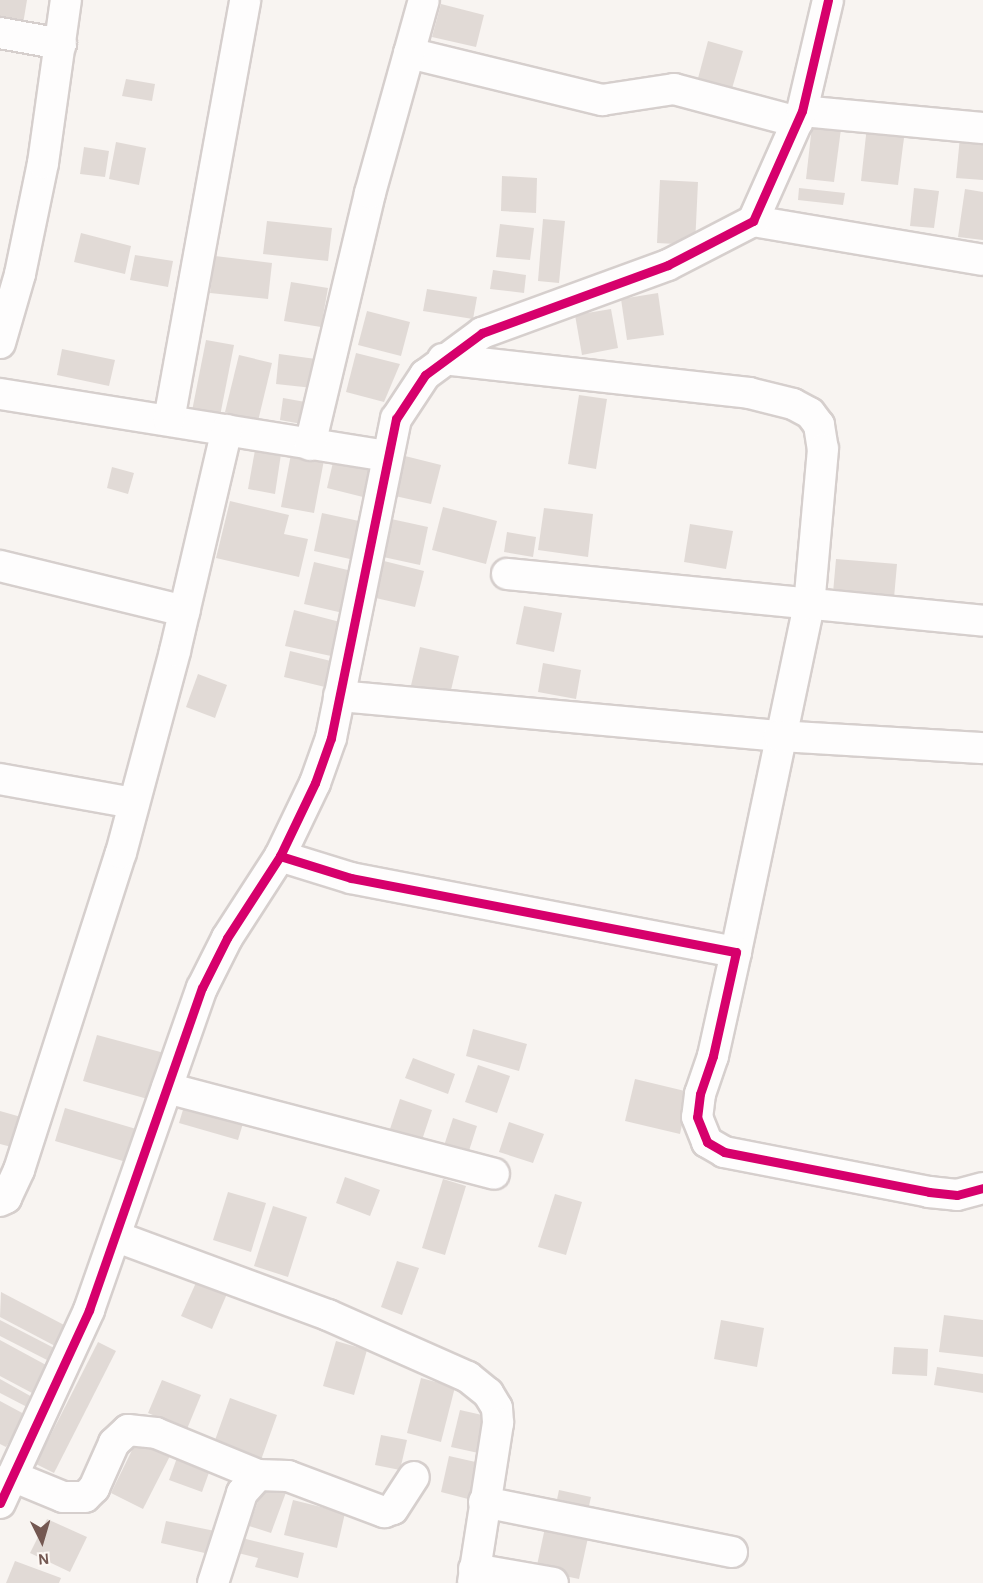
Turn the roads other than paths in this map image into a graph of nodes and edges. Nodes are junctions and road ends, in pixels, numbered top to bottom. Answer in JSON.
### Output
{"nodes":[{"id":1,"x":66,"y":0,"type":"edge"},
{"id":2,"x":245,"y":0,"type":"edge"},
{"id":3,"x":424,"y":0,"type":"edge"},
{"id":4,"x":828,"y":0,"type":"edge"},
{"id":5,"x":0,"y":33,"type":"edge"},
{"id":6,"x":61,"y":45,"type":"junction"},
{"id":7,"x":409,"y":53,"type":"junction"},
{"id":8,"x":800,"y":117,"type":"junction"},
{"id":9,"x":983,"y":128,"type":"edge"},
{"id":10,"x":753,"y":221,"type":"junction"},
{"id":11,"x":983,"y":260,"type":"edge"},
{"id":12,"x":0,"y":343,"type":"edge"},
{"id":13,"x":443,"y":359,"type":"junction"},
{"id":14,"x":0,"y":394,"type":"edge"},
{"id":15,"x":169,"y":420,"type":"junction"},
{"id":16,"x":227,"y":430,"type":"junction"},
{"id":17,"x":310,"y":445,"type":"junction"},
{"id":18,"x":386,"y":456,"type":"junction"},
{"id":19,"x":0,"y":566,"type":"edge"},
{"id":20,"x":507,"y":574,"type":"dead end"},
{"id":21,"x":809,"y":605,"type":"junction"},
{"id":22,"x":185,"y":611,"type":"junction"},
{"id":23,"x":983,"y":621,"type":"edge"},
{"id":24,"x":339,"y":696,"type":"junction"},
{"id":25,"x":779,"y":736,"type":"junction"},
{"id":26,"x":983,"y":748,"type":"edge"},
{"id":27,"x":0,"y":778,"type":"edge"},
{"id":28,"x":134,"y":803,"type":"junction"},
{"id":29,"x":280,"y":856,"type":"junction"},
{"id":30,"x":736,"y":952,"type":"junction"},
{"id":31,"x":167,"y":1089,"type":"junction"},
{"id":32,"x":494,"y":1174,"type":"dead end"},
{"id":33,"x":981,"y":1191,"type":"edge"},
{"id":34,"x":0,"y":1201,"type":"edge"},
{"id":35,"x":117,"y":1237,"type":"junction"},
{"id":36,"x":10,"y":1466,"type":"edge"},
{"id":37,"x":258,"y":1475,"type":"junction"},
{"id":38,"x":414,"y":1477,"type":"dead end"},
{"id":39,"x":484,"y":1502,"type":"junction"},
{"id":40,"x":0,"y":1503,"type":"edge"},
{"id":41,"x":732,"y":1552,"type":"dead end"},
{"id":42,"x":474,"y":1576,"type":"edge"},
{"id":43,"x":213,"y":1583,"type":"edge"},
{"id":44,"x":553,"y":1583,"type":"edge"}],
"edges":[{"from":1,"to":6,"type":"street"},
{"from":2,"to":15,"type":"street"},
{"from":3,"to":7,"type":"street"},
{"from":4,"to":8,"type":"street"},
{"from":5,"to":6,"type":"street"},
{"from":6,"to":12,"type":"street"},
{"from":7,"to":8,"type":"street"},
{"from":7,"to":17,"type":"street"},
{"from":8,"to":9,"type":"street"},
{"from":8,"to":10,"type":"street"},
{"from":10,"to":11,"type":"street"},
{"from":10,"to":13,"type":"street"},
{"from":13,"to":18,"type":"street"},
{"from":13,"to":21,"type":"street"},
{"from":14,"to":15,"type":"street"},
{"from":15,"to":16,"type":"street"},
{"from":16,"to":17,"type":"street"},
{"from":16,"to":22,"type":"street"},
{"from":17,"to":18,"type":"street"},
{"from":18,"to":24,"type":"street"},
{"from":19,"to":22,"type":"street"},
{"from":20,"to":21,"type":"street"},
{"from":21,"to":23,"type":"street"},
{"from":21,"to":25,"type":"street"},
{"from":22,"to":28,"type":"street"},
{"from":24,"to":25,"type":"street"},
{"from":24,"to":29,"type":"street"},
{"from":25,"to":26,"type":"street"},
{"from":25,"to":30,"type":"street"},
{"from":27,"to":28,"type":"street"},
{"from":28,"to":34,"type":"street"},
{"from":29,"to":30,"type":"street"},
{"from":29,"to":31,"type":"street"},
{"from":30,"to":33,"type":"street"},
{"from":31,"to":32,"type":"street"},
{"from":31,"to":35,"type":"street"},
{"from":35,"to":36,"type":"street"},
{"from":35,"to":39,"type":"street"},
{"from":36,"to":37,"type":"street"},
{"from":36,"to":40,"type":"street"},
{"from":37,"to":38,"type":"street"},
{"from":37,"to":43,"type":"street"},
{"from":39,"to":41,"type":"street"},
{"from":39,"to":42,"type":"street"},
{"from":42,"to":44,"type":"street"}]}
